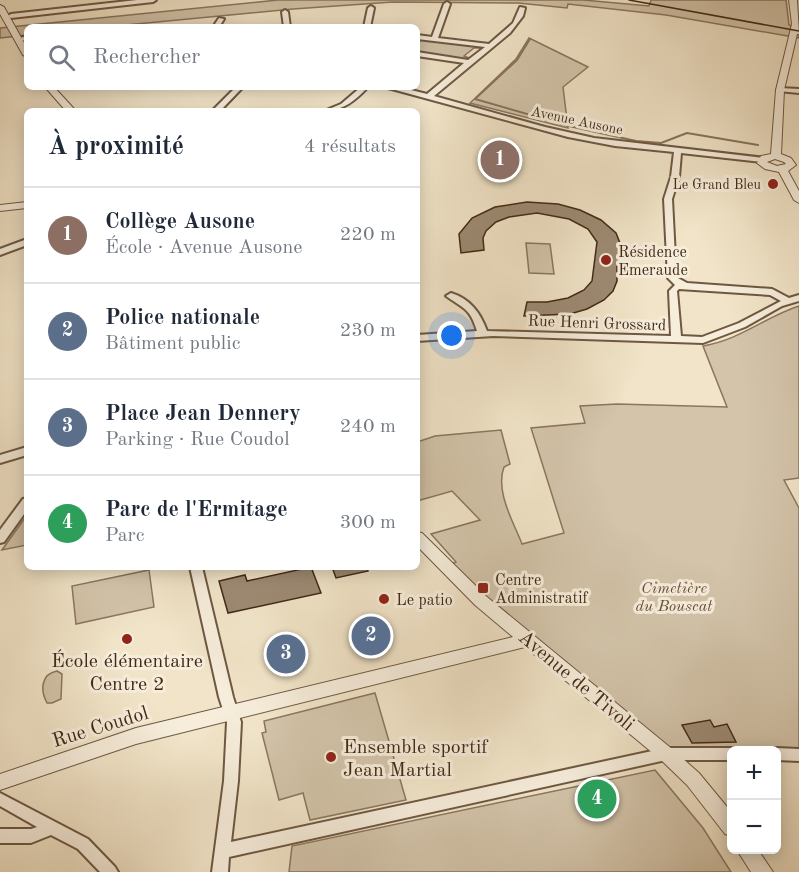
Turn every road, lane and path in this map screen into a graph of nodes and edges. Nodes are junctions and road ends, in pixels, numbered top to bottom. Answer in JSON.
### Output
{"nodes":[{"id":1,"x":3,"y":0,"type":"edge"},
{"id":2,"x":153,"y":0,"type":"edge"},
{"id":3,"x":793,"y":0,"type":"edge"},
{"id":4,"x":447,"y":4,"type":"dead end"},
{"id":5,"x":371,"y":8,"type":"dead end"},
{"id":6,"x":522,"y":8,"type":"dead end"},
{"id":7,"x":285,"y":12,"type":"dead end"},
{"id":8,"x":5,"y":13,"type":"edge"},
{"id":9,"x":221,"y":19,"type":"dead end"},
{"id":10,"x":218,"y":24,"type":"edge"},
{"id":11,"x":287,"y":24,"type":"edge"},
{"id":12,"x":368,"y":24,"type":"edge"},
{"id":13,"x":797,"y":25,"type":"edge"},
{"id":14,"x":21,"y":37,"type":"edge"},
{"id":15,"x":420,"y":37,"type":"edge"},
{"id":16,"x":434,"y":39,"type":"junction"},
{"id":17,"x":489,"y":46,"type":"junction"},
{"id":18,"x":420,"y":54,"type":"edge"},
{"id":19,"x":469,"y":62,"type":"junction"},
{"id":20,"x":52,"y":90,"type":"edge"},
{"id":21,"x":237,"y":90,"type":"edge"},
{"id":22,"x":361,"y":90,"type":"edge"},
{"id":23,"x":401,"y":90,"type":"edge"},
{"id":24,"x":780,"y":90,"type":"junction"},
{"id":25,"x":799,"y":91,"type":"edge"},
{"id":26,"x":428,"y":97,"type":"junction"},
{"id":27,"x":68,"y":108,"type":"edge"},
{"id":28,"x":219,"y":108,"type":"edge"},
{"id":29,"x":336,"y":108,"type":"edge"},
{"id":30,"x":678,"y":149,"type":"junction"},
{"id":31,"x":776,"y":156,"type":"junction"},
{"id":32,"x":762,"y":160,"type":"junction"},
{"id":33,"x":782,"y":169,"type":"junction"},
{"id":34,"x":799,"y":199,"type":"edge"},
{"id":35,"x":24,"y":206,"type":"edge"},
{"id":36,"x":0,"y":208,"type":"edge"},
{"id":37,"x":24,"y":243,"type":"edge"},
{"id":38,"x":0,"y":252,"type":"edge"},
{"id":39,"x":685,"y":286,"type":"junction"},
{"id":40,"x":451,"y":296,"type":"dead end"},
{"id":41,"x":799,"y":298,"type":"edge"},
{"id":42,"x":788,"y":301,"type":"junction"},
{"id":43,"x":483,"y":334,"type":"junction"},
{"id":44,"x":420,"y":338,"type":"edge"},
{"id":45,"x":676,"y":340,"type":"junction"},
{"id":46,"x":24,"y":452,"type":"edge"},
{"id":47,"x":0,"y":459,"type":"edge"},
{"id":48,"x":24,"y":506,"type":"edge"},
{"id":49,"x":0,"y":539,"type":"edge"},
{"id":50,"x":420,"y":540,"type":"edge"},
{"id":51,"x":197,"y":570,"type":"edge"},
{"id":52,"x":529,"y":639,"type":"junction"},
{"id":53,"x":230,"y":714,"type":"junction"},
{"id":54,"x":666,"y":753,"type":"junction"},
{"id":55,"x":727,"y":754,"type":"edge"},
{"id":56,"x":781,"y":754,"type":"edge"},
{"id":57,"x":799,"y":755,"type":"edge"},
{"id":58,"x":0,"y":782,"type":"edge"},
{"id":59,"x":0,"y":799,"type":"edge"},
{"id":60,"x":727,"y":822,"type":"edge"},
{"id":61,"x":53,"y":827,"type":"junction"},
{"id":62,"x":0,"y":836,"type":"edge"},
{"id":63,"x":223,"y":851,"type":"junction"},
{"id":64,"x":750,"y":854,"type":"edge"},
{"id":65,"x":110,"y":872,"type":"edge"},
{"id":66,"x":220,"y":872,"type":"edge"},
{"id":67,"x":763,"y":872,"type":"edge"}],
"edges":[{"from":1,"to":8,"type":"street"},
{"from":2,"to":8,"type":"street"},
{"from":3,"to":13,"type":"street"},
{"from":4,"to":16,"type":"street"},
{"from":5,"to":12,"type":"street"},
{"from":6,"to":17,"type":"street"},
{"from":7,"to":11,"type":"street"},
{"from":8,"to":14,"type":"street"},
{"from":9,"to":10,"type":"street"},
{"from":13,"to":24,"type":"street"},
{"from":15,"to":16,"type":"street"},
{"from":16,"to":17,"type":"street"},
{"from":17,"to":19,"type":"street"},
{"from":18,"to":19,"type":"street"},
{"from":19,"to":26,"type":"street"},
{"from":20,"to":27,"type":"street"},
{"from":21,"to":28,"type":"street"},
{"from":22,"to":29,"type":"street"},
{"from":23,"to":26,"type":"street","name":"Avenue Ausone"},
{"from":24,"to":25,"type":"street"},
{"from":24,"to":31,"type":"street"},
{"from":26,"to":30,"type":"street","name":"Avenue Ausone"},
{"from":30,"to":32,"type":"street","name":"Avenue Ausone"},
{"from":30,"to":39,"type":"street"},
{"from":31,"to":32,"type":"street"},
{"from":31,"to":33,"type":"street"},
{"from":32,"to":33,"type":"street"},
{"from":33,"to":34,"type":"street"},
{"from":35,"to":36,"type":"street"},
{"from":37,"to":38,"type":"street"},
{"from":39,"to":42,"type":"street"},
{"from":39,"to":45,"type":"street","name":"Rue Henri Grossard"},
{"from":40,"to":43,"type":"street"},
{"from":41,"to":42,"type":"street"},
{"from":42,"to":45,"type":"street"},
{"from":43,"to":44,"type":"street","name":"Rue Henri Grossard"},
{"from":43,"to":45,"type":"street","name":"Rue Henri Grossard"},
{"from":46,"to":47,"type":"street"},
{"from":48,"to":49,"type":"street"},
{"from":50,"to":52,"type":"street","name":"Avenue de Tivoli"},
{"from":51,"to":53,"type":"street"},
{"from":52,"to":53,"type":"street","name":"Rue Coudol"},
{"from":52,"to":54,"type":"street","name":"Avenue de Tivoli"},
{"from":53,"to":58,"type":"street","name":"Rue Coudol"},
{"from":53,"to":63,"type":"street"},
{"from":54,"to":55,"type":"street"},
{"from":54,"to":60,"type":"street","name":"Avenue de Tivoli"},
{"from":54,"to":63,"type":"street"},
{"from":56,"to":57,"type":"street"},
{"from":59,"to":61,"type":"street"},
{"from":61,"to":62,"type":"street"},
{"from":61,"to":65,"type":"street"},
{"from":63,"to":66,"type":"street"},
{"from":64,"to":67,"type":"street"}]}
